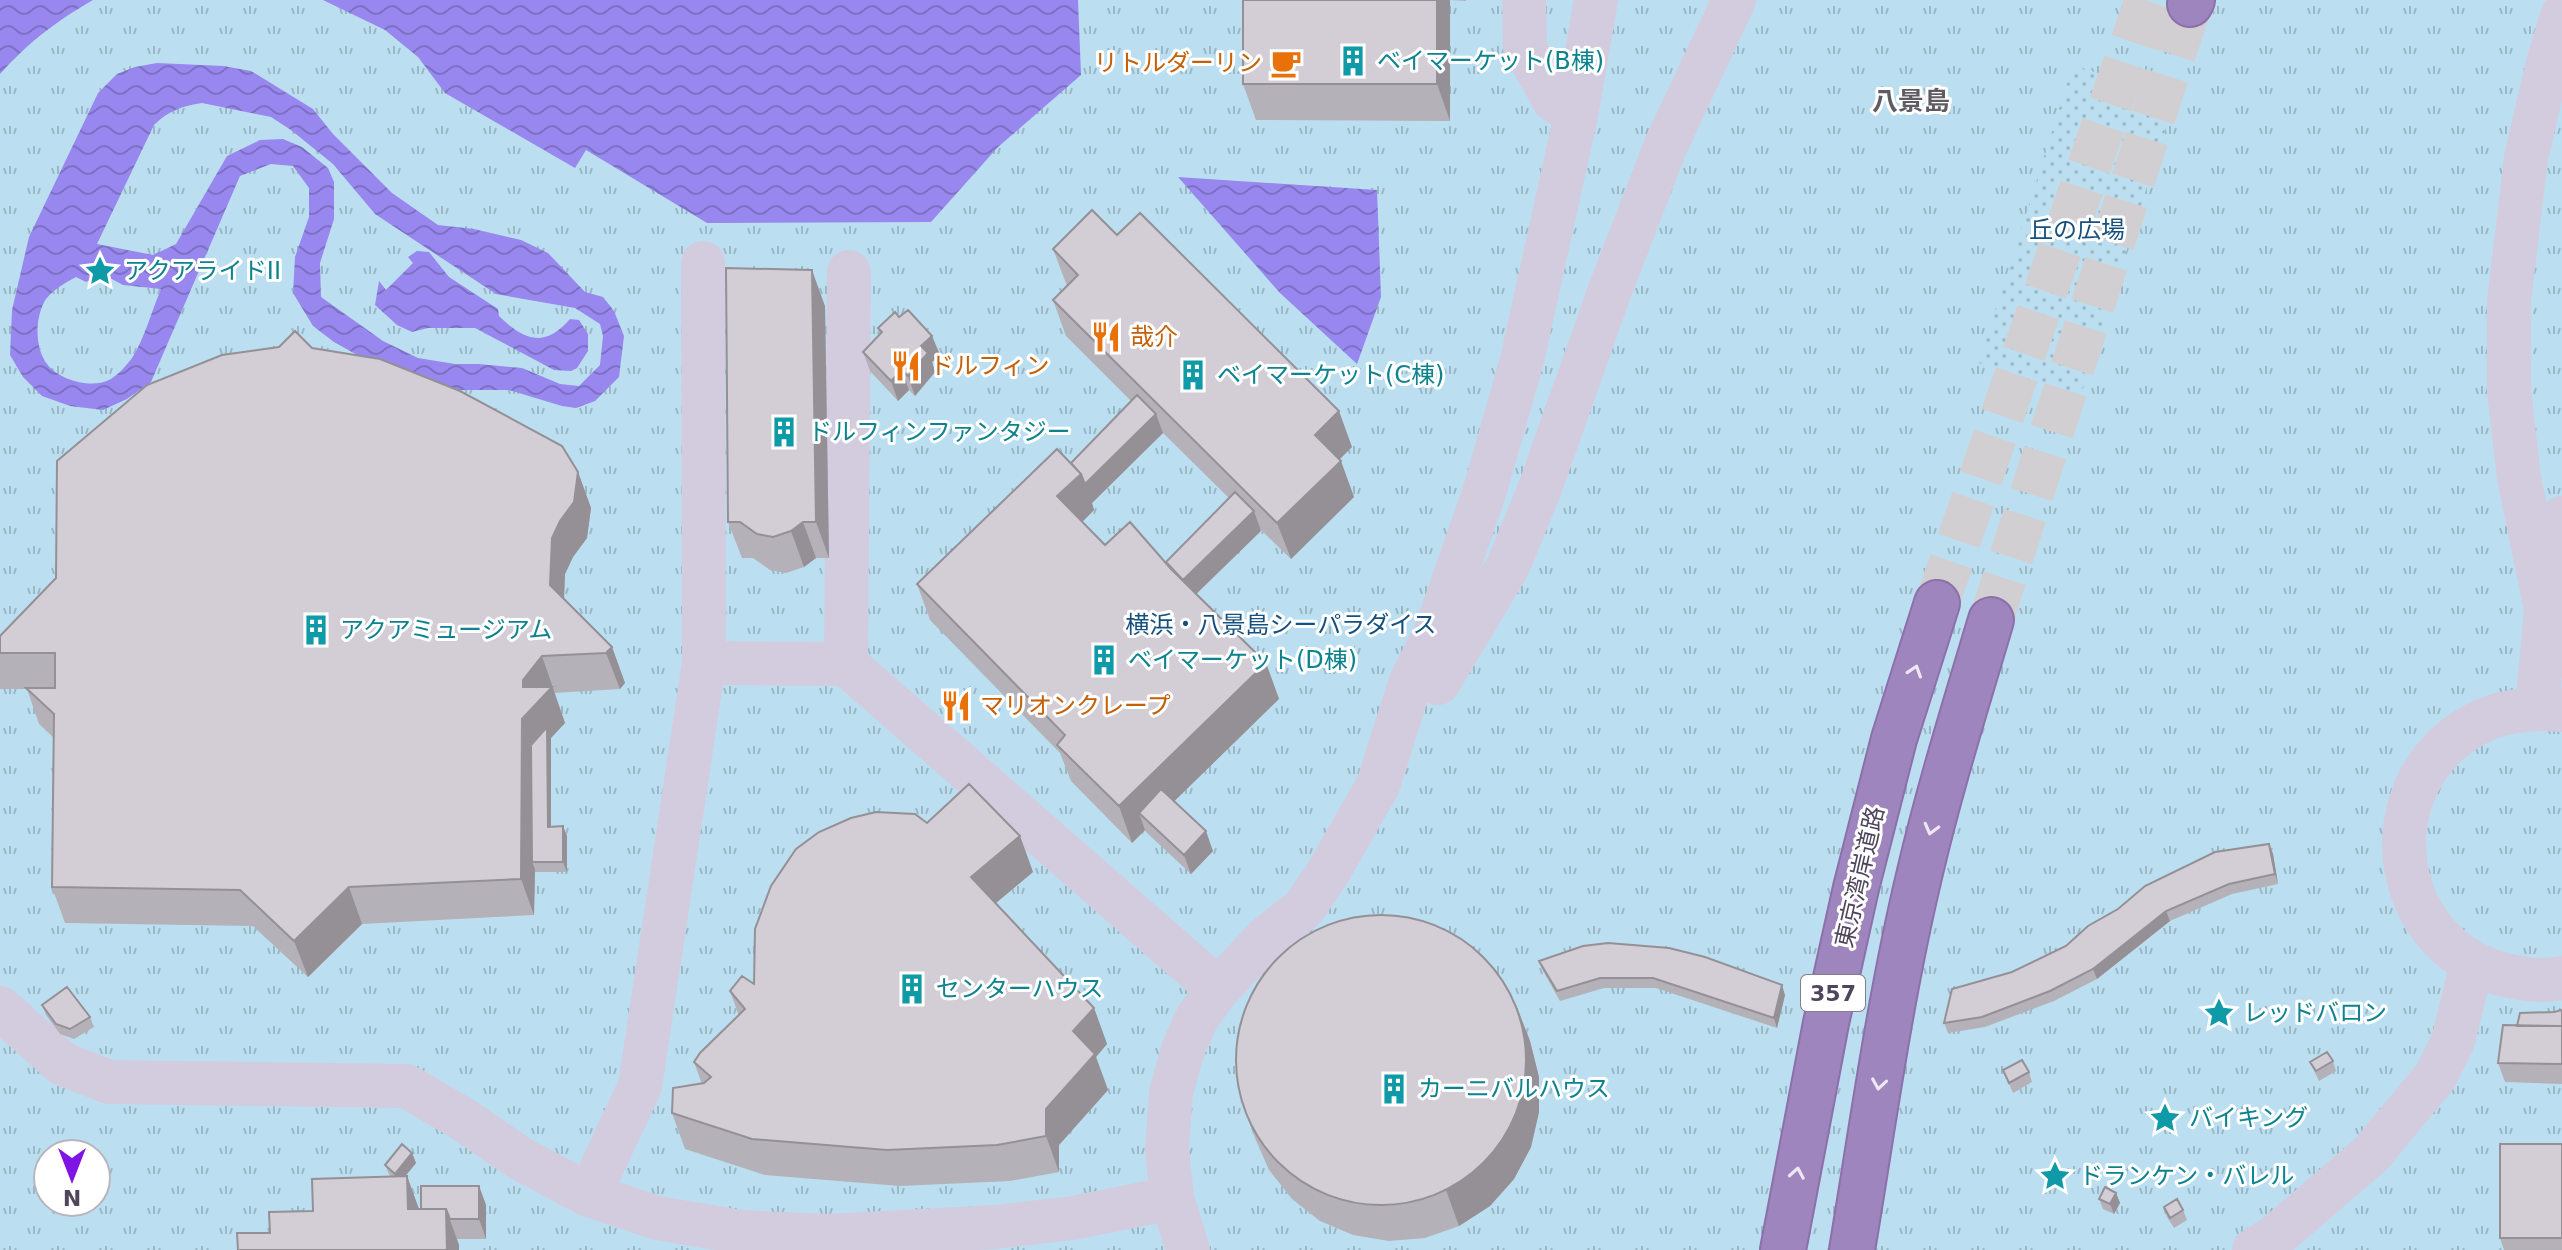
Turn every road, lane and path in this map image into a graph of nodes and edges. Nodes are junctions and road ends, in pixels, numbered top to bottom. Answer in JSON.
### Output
{"nodes":[{"id":1,"x":1524,"y":0,"type":"edge"},
{"id":2,"x":1596,"y":0,"type":"edge"},
{"id":3,"x":1734,"y":0,"type":"edge"},
{"id":4,"x":2562,"y":16,"type":"edge"},
{"id":5,"x":1576,"y":115,"type":"junction"},
{"id":6,"x":703,"y":263,"type":"dead end"},
{"id":7,"x":849,"y":272,"type":"dead end"},
{"id":8,"x":2562,"y":518,"type":"edge"},
{"id":9,"x":1937,"y":603,"type":"tunnel mouth"},
{"id":10,"x":2546,"y":609,"type":"junction"},
{"id":11,"x":1991,"y":620,"type":"tunnel mouth"},
{"id":12,"x":704,"y":663,"type":"junction"},
{"id":13,"x":846,"y":664,"type":"junction"},
{"id":14,"x":2550,"y":709,"type":"edge"},
{"id":15,"x":1378,"y":785,"type":"junction"},
{"id":16,"x":2472,"y":963,"type":"junction"},
{"id":17,"x":2562,"y":978,"type":"edge"},
{"id":18,"x":1218,"y":989,"type":"junction"},
{"id":19,"x":0,"y":1008,"type":"edge"},
{"id":20,"x":589,"y":1195,"type":"junction"},
{"id":21,"x":1172,"y":1198,"type":"junction"},
{"id":22,"x":1188,"y":1250,"type":"edge"},
{"id":23,"x":1783,"y":1250,"type":"edge"},
{"id":24,"x":1852,"y":1250,"type":"edge"},
{"id":25,"x":2254,"y":1250,"type":"edge"}],
"edges":[{"from":1,"to":5,"type":"street"},
{"from":2,"to":5,"type":"street"},
{"from":3,"to":15,"type":"street"},
{"from":4,"to":10,"type":"street"},
{"from":5,"to":15,"type":"street"},
{"from":6,"to":12,"type":"street"},
{"from":7,"to":13,"type":"street"},
{"from":8,"to":10,"type":"street"},
{"from":23,"to":9,"type":"highway","name":"東京湾岸道路","number":"357","one_way":true},
{"from":10,"to":14,"type":"street"},
{"from":11,"to":24,"type":"highway","number":"357","one_way":true},
{"from":12,"to":13,"type":"street"},
{"from":12,"to":20,"type":"street"},
{"from":13,"to":18,"type":"street"},
{"from":14,"to":16,"type":"street"},
{"from":15,"to":18,"type":"street"},
{"from":16,"to":17,"type":"street"},
{"from":16,"to":25,"type":"street"},
{"from":18,"to":21,"type":"street"},
{"from":19,"to":20,"type":"street"},
{"from":20,"to":21,"type":"street"},
{"from":21,"to":22,"type":"street"}]}
